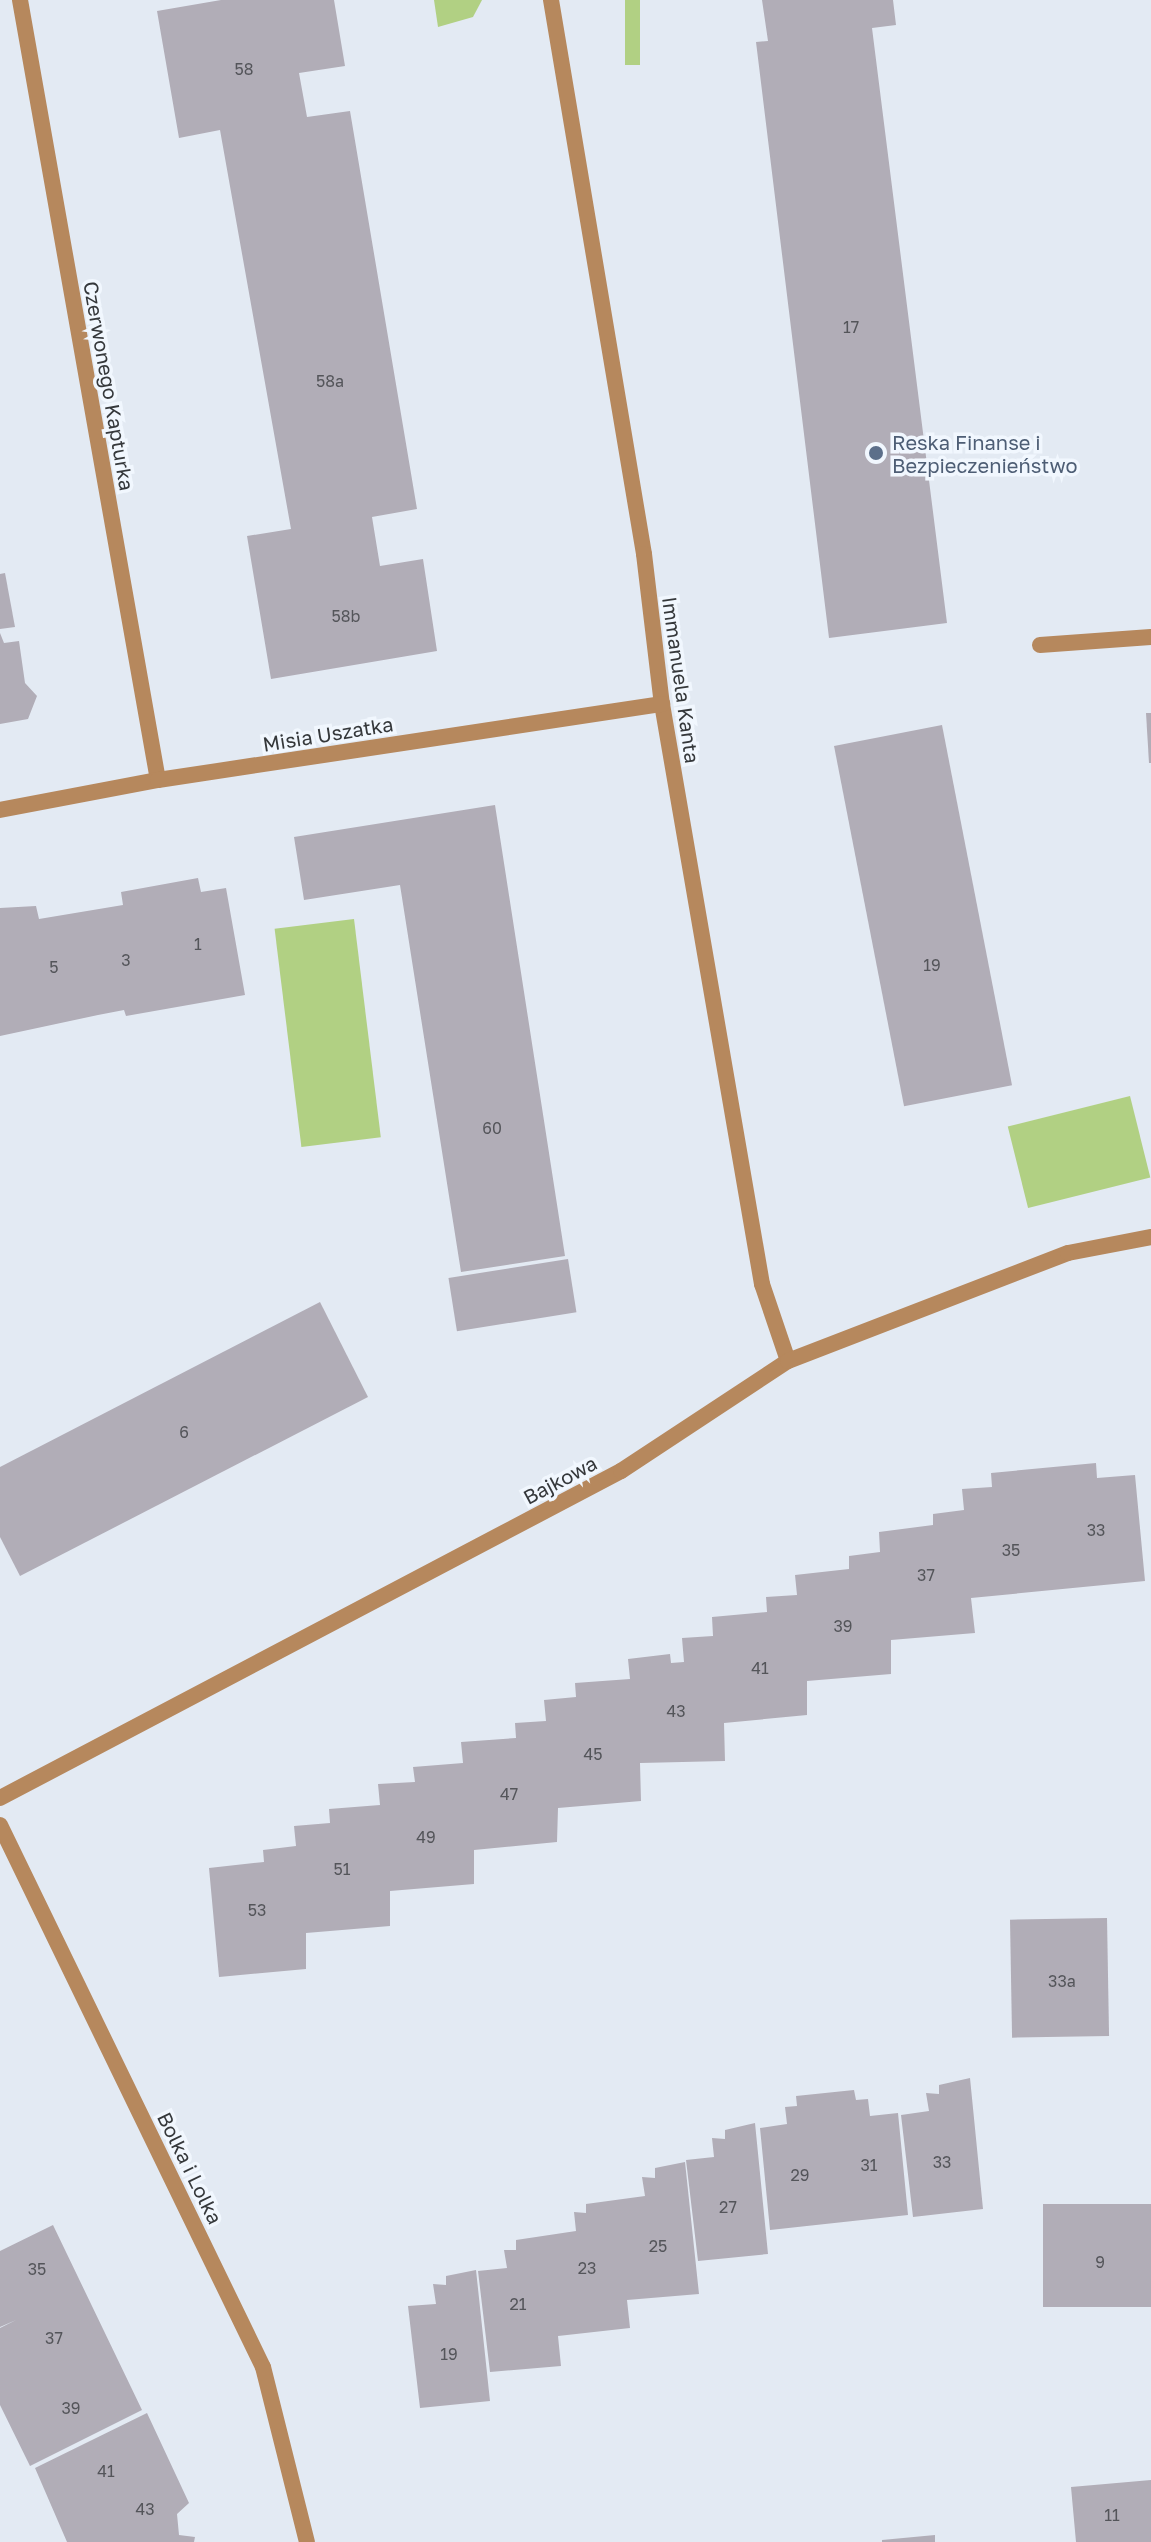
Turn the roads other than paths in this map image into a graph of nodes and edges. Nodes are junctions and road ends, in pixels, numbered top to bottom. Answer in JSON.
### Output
{"nodes":[{"id":1,"x":20,"y":0,"type":"edge"},
{"id":2,"x":551,"y":0,"type":"edge"},
{"id":3,"x":1151,"y":637,"type":"edge"},
{"id":4,"x":1040,"y":645,"type":"dead end"},
{"id":5,"x":662,"y":704,"type":"junction"},
{"id":6,"x":158,"y":780,"type":"junction"},
{"id":7,"x":0,"y":810,"type":"edge"},
{"id":8,"x":1151,"y":1237,"type":"edge"},
{"id":9,"x":788,"y":1361,"type":"junction"},
{"id":10,"x":0,"y":1798,"type":"edge"},
{"id":11,"x":0,"y":1825,"type":"edge"},
{"id":12,"x":307,"y":2542,"type":"edge"}],
"edges":[{"from":1,"to":6,"type":"street","name":"Czerwonego Kapturka"},
{"from":2,"to":5,"type":"street","name":"Immanuela Kanta"},
{"from":3,"to":4,"type":"street"},
{"from":5,"to":6,"type":"street","name":"Misia Uszatka"},
{"from":5,"to":9,"type":"street","name":"Immanuela Kanta"},
{"from":6,"to":7,"type":"street","name":"Misia Uszatka"},
{"from":8,"to":9,"type":"street","name":"Bajkowa"},
{"from":9,"to":10,"type":"street","name":"Bajkowa"},
{"from":11,"to":12,"type":"street","name":"Bolka i Lolka"}]}
